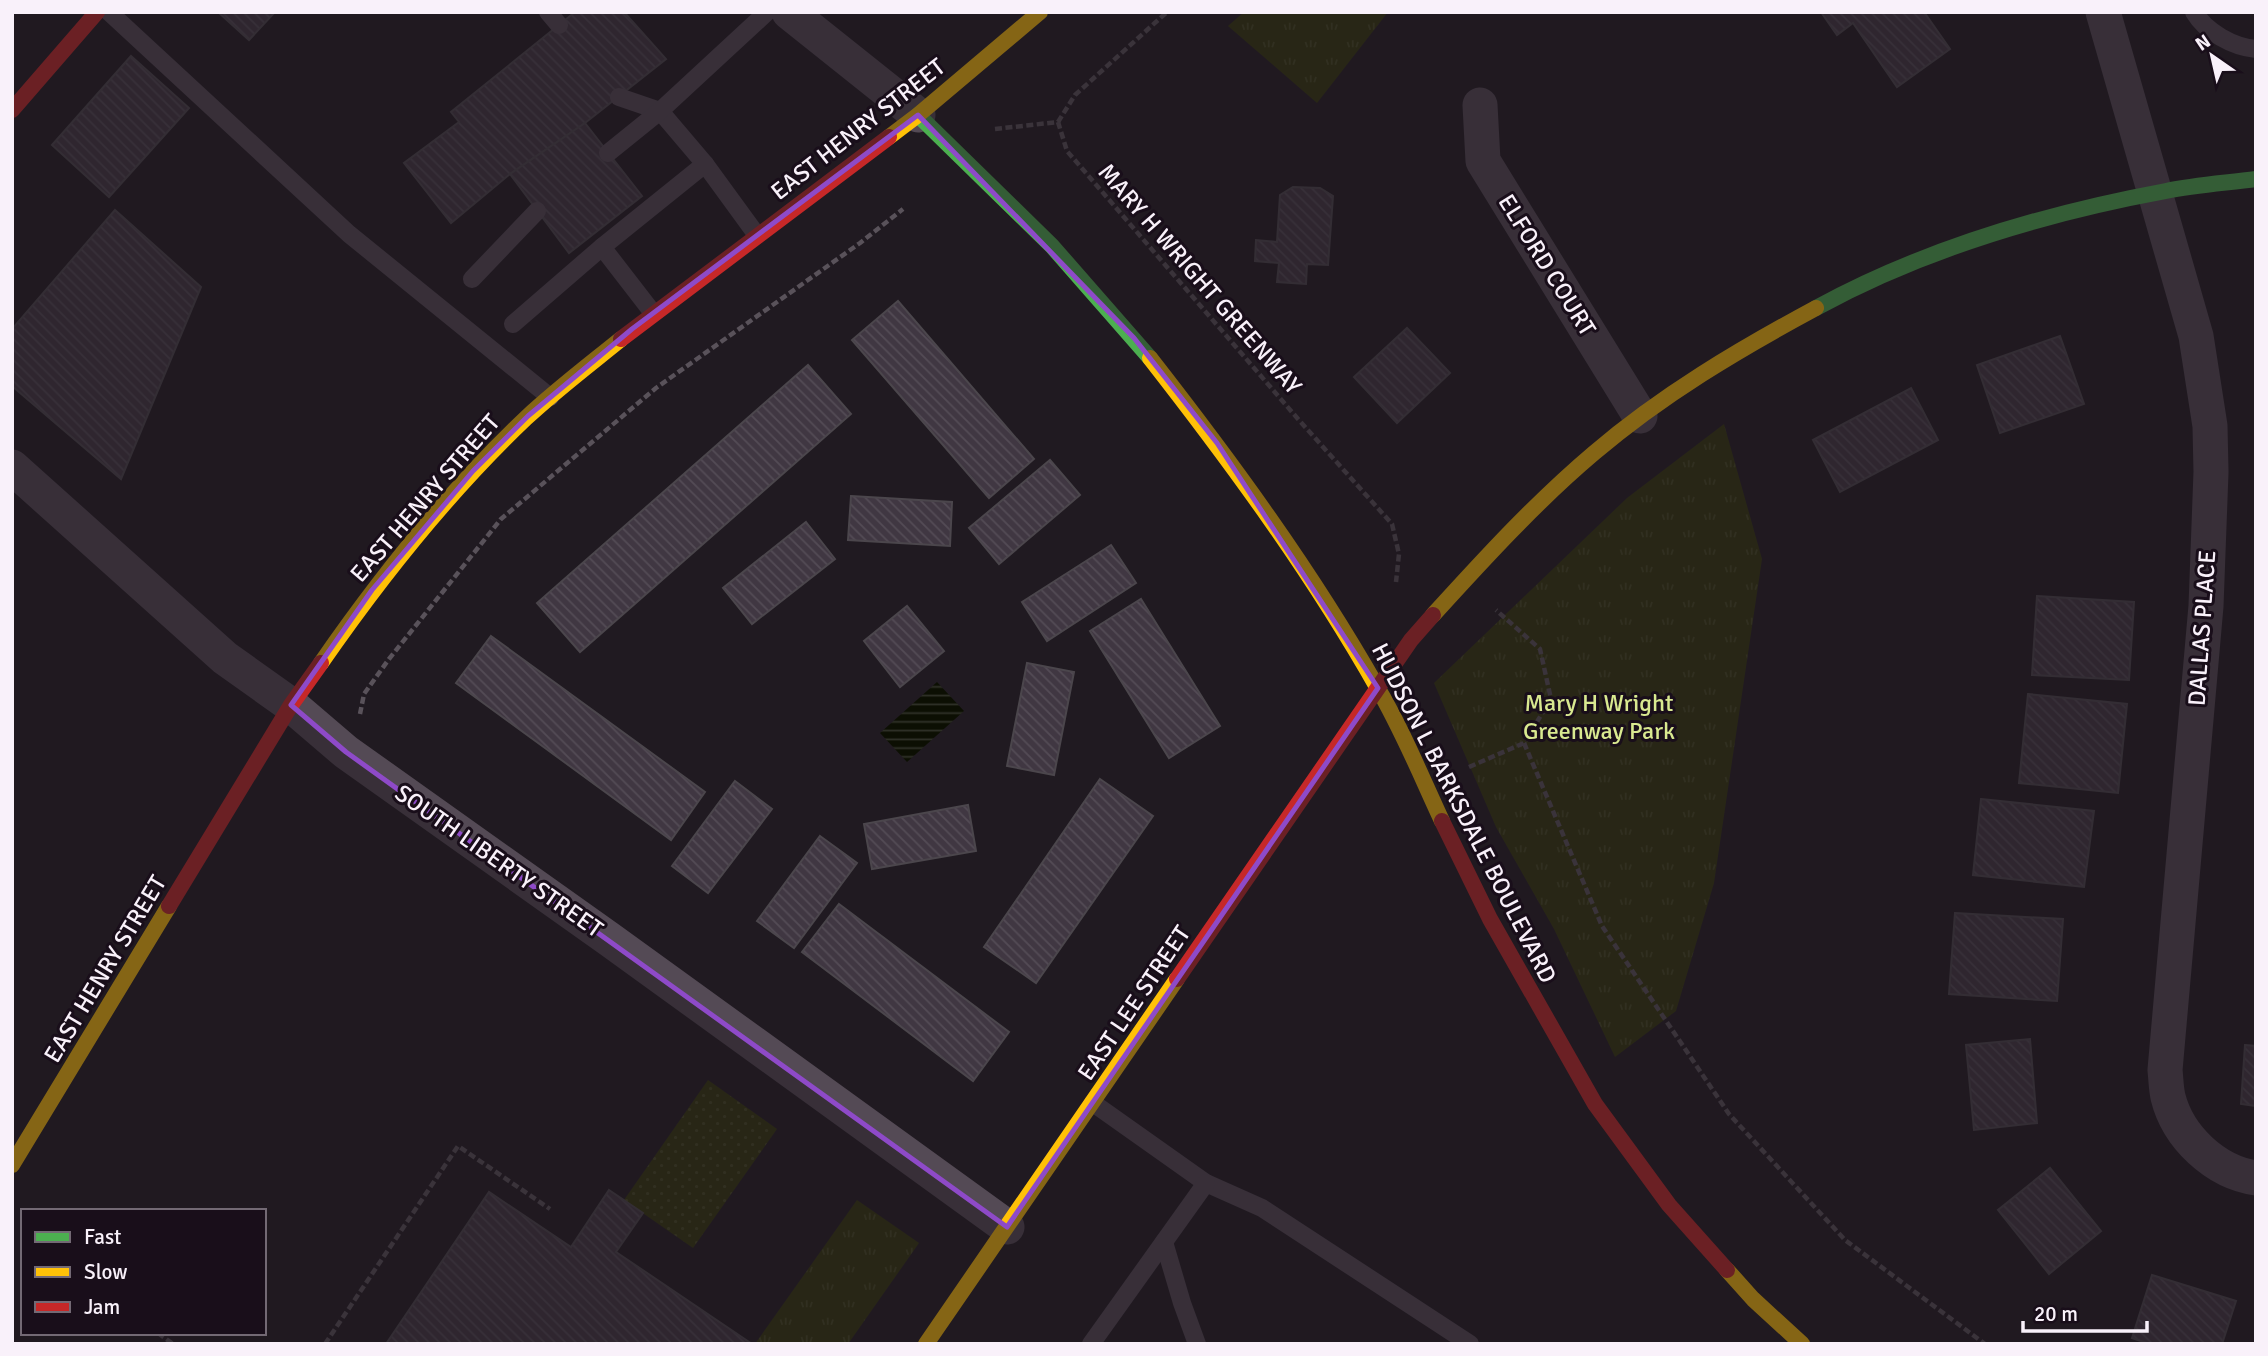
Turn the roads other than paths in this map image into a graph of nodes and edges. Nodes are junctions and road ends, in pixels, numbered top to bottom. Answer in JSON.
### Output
{"nodes":[{"id":1,"x":97,"y":12,"type":"edge"},
{"id":2,"x":109,"y":12,"type":"edge"},
{"id":3,"x":767,"y":12,"type":"edge"},
{"id":4,"x":789,"y":12,"type":"edge"},
{"id":5,"x":2103,"y":12,"type":"edge"},
{"id":6,"x":2194,"y":12,"type":"edge"},
{"id":7,"x":1035,"y":14,"type":"edge"},
{"id":8,"x":2256,"y":49,"type":"edge"},
{"id":9,"x":619,"y":97,"type":"dead end"},
{"id":10,"x":1480,"y":106,"type":"dead end"},
{"id":11,"x":12,"y":110,"type":"edge"},
{"id":12,"x":660,"y":111,"type":"junction"},
{"id":13,"x":918,"y":115,"type":"junction"},
{"id":14,"x":608,"y":153,"type":"dead end"},
{"id":15,"x":705,"y":164,"type":"junction"},
{"id":16,"x":2256,"y":179,"type":"edge"},
{"id":17,"x":2155,"y":193,"type":"junction"},
{"id":18,"x":537,"y":211,"type":"dead end"},
{"id":19,"x":757,"y":234,"type":"junction"},
{"id":20,"x":602,"y":247,"type":"junction"},
{"id":21,"x":472,"y":279,"type":"dead end"},
{"id":22,"x":653,"y":313,"type":"junction"},
{"id":23,"x":513,"y":324,"type":"dead end"},
{"id":24,"x":550,"y":397,"type":"junction"},
{"id":25,"x":1640,"y":416,"type":"junction"},
{"id":26,"x":12,"y":467,"type":"edge"},
{"id":27,"x":1378,"y":688,"type":"junction"},
{"id":28,"x":291,"y":705,"type":"junction"},
{"id":29,"x":1093,"y":1103,"type":"junction"},
{"id":30,"x":12,"y":1165,"type":"edge"},
{"id":31,"x":2256,"y":1178,"type":"edge"},
{"id":32,"x":1206,"y":1184,"type":"junction"},
{"id":33,"x":1007,"y":1227,"type":"junction"},
{"id":34,"x":1164,"y":1242,"type":"junction"},
{"id":35,"x":926,"y":1344,"type":"edge"},
{"id":36,"x":1091,"y":1344,"type":"edge"},
{"id":37,"x":1197,"y":1344,"type":"edge"},
{"id":38,"x":1470,"y":1344,"type":"edge"},
{"id":39,"x":1802,"y":1344,"type":"edge"}],
"edges":[{"from":1,"to":11,"type":"street"},
{"from":2,"to":24,"type":"lane"},
{"from":3,"to":12,"type":"lane"},
{"from":4,"to":13,"type":"street"},
{"from":5,"to":17,"type":"street","name":"DALLAS PLACE"},
{"from":6,"to":8,"type":"lane"},
{"from":7,"to":13,"type":"street","name":"EAST HENRY STREET"},
{"from":9,"to":12,"type":"lane"},
{"from":10,"to":25,"type":"street","name":"ELFORD COURT"},
{"from":12,"to":14,"type":"lane"},
{"from":12,"to":15,"type":"lane"},
{"from":13,"to":19,"type":"street","name":"EAST HENRY STREET"},
{"from":13,"to":27,"type":"street","name":"HUDSON L BARKSDALE BOULEVARD"},
{"from":15,"to":19,"type":"lane"},
{"from":15,"to":20,"type":"lane"},
{"from":16,"to":17,"type":"street","name":"EAST LEE STREET"},
{"from":17,"to":25,"type":"street","name":"EAST LEE STREET"},
{"from":17,"to":31,"type":"street","name":"DALLAS PLACE"},
{"from":18,"to":21,"type":"lane"},
{"from":19,"to":22,"type":"street","name":"EAST HENRY STREET"},
{"from":20,"to":22,"type":"lane"},
{"from":20,"to":23,"type":"lane"},
{"from":22,"to":24,"type":"street","name":"EAST HENRY STREET"},
{"from":24,"to":28,"type":"street","name":"EAST HENRY STREET"},
{"from":25,"to":27,"type":"street","name":"EAST LEE STREET"},
{"from":26,"to":28,"type":"street","name":"SOUTH LIBERTY STREET"},
{"from":27,"to":29,"type":"street","name":"EAST LEE STREET"},
{"from":27,"to":39,"type":"street","name":"HUDSON L BARKSDALE BOULEVARD"},
{"from":28,"to":30,"type":"street","name":"EAST HENRY STREET"},
{"from":28,"to":33,"type":"street","name":"SOUTH LIBERTY STREET"},
{"from":29,"to":32,"type":"lane"},
{"from":29,"to":33,"type":"street","name":"EAST LEE STREET"},
{"from":32,"to":34,"type":"lane"},
{"from":32,"to":38,"type":"lane"},
{"from":33,"to":35,"type":"street","name":"EAST LEE STREET"},
{"from":34,"to":36,"type":"lane"},
{"from":34,"to":37,"type":"lane"}]}
